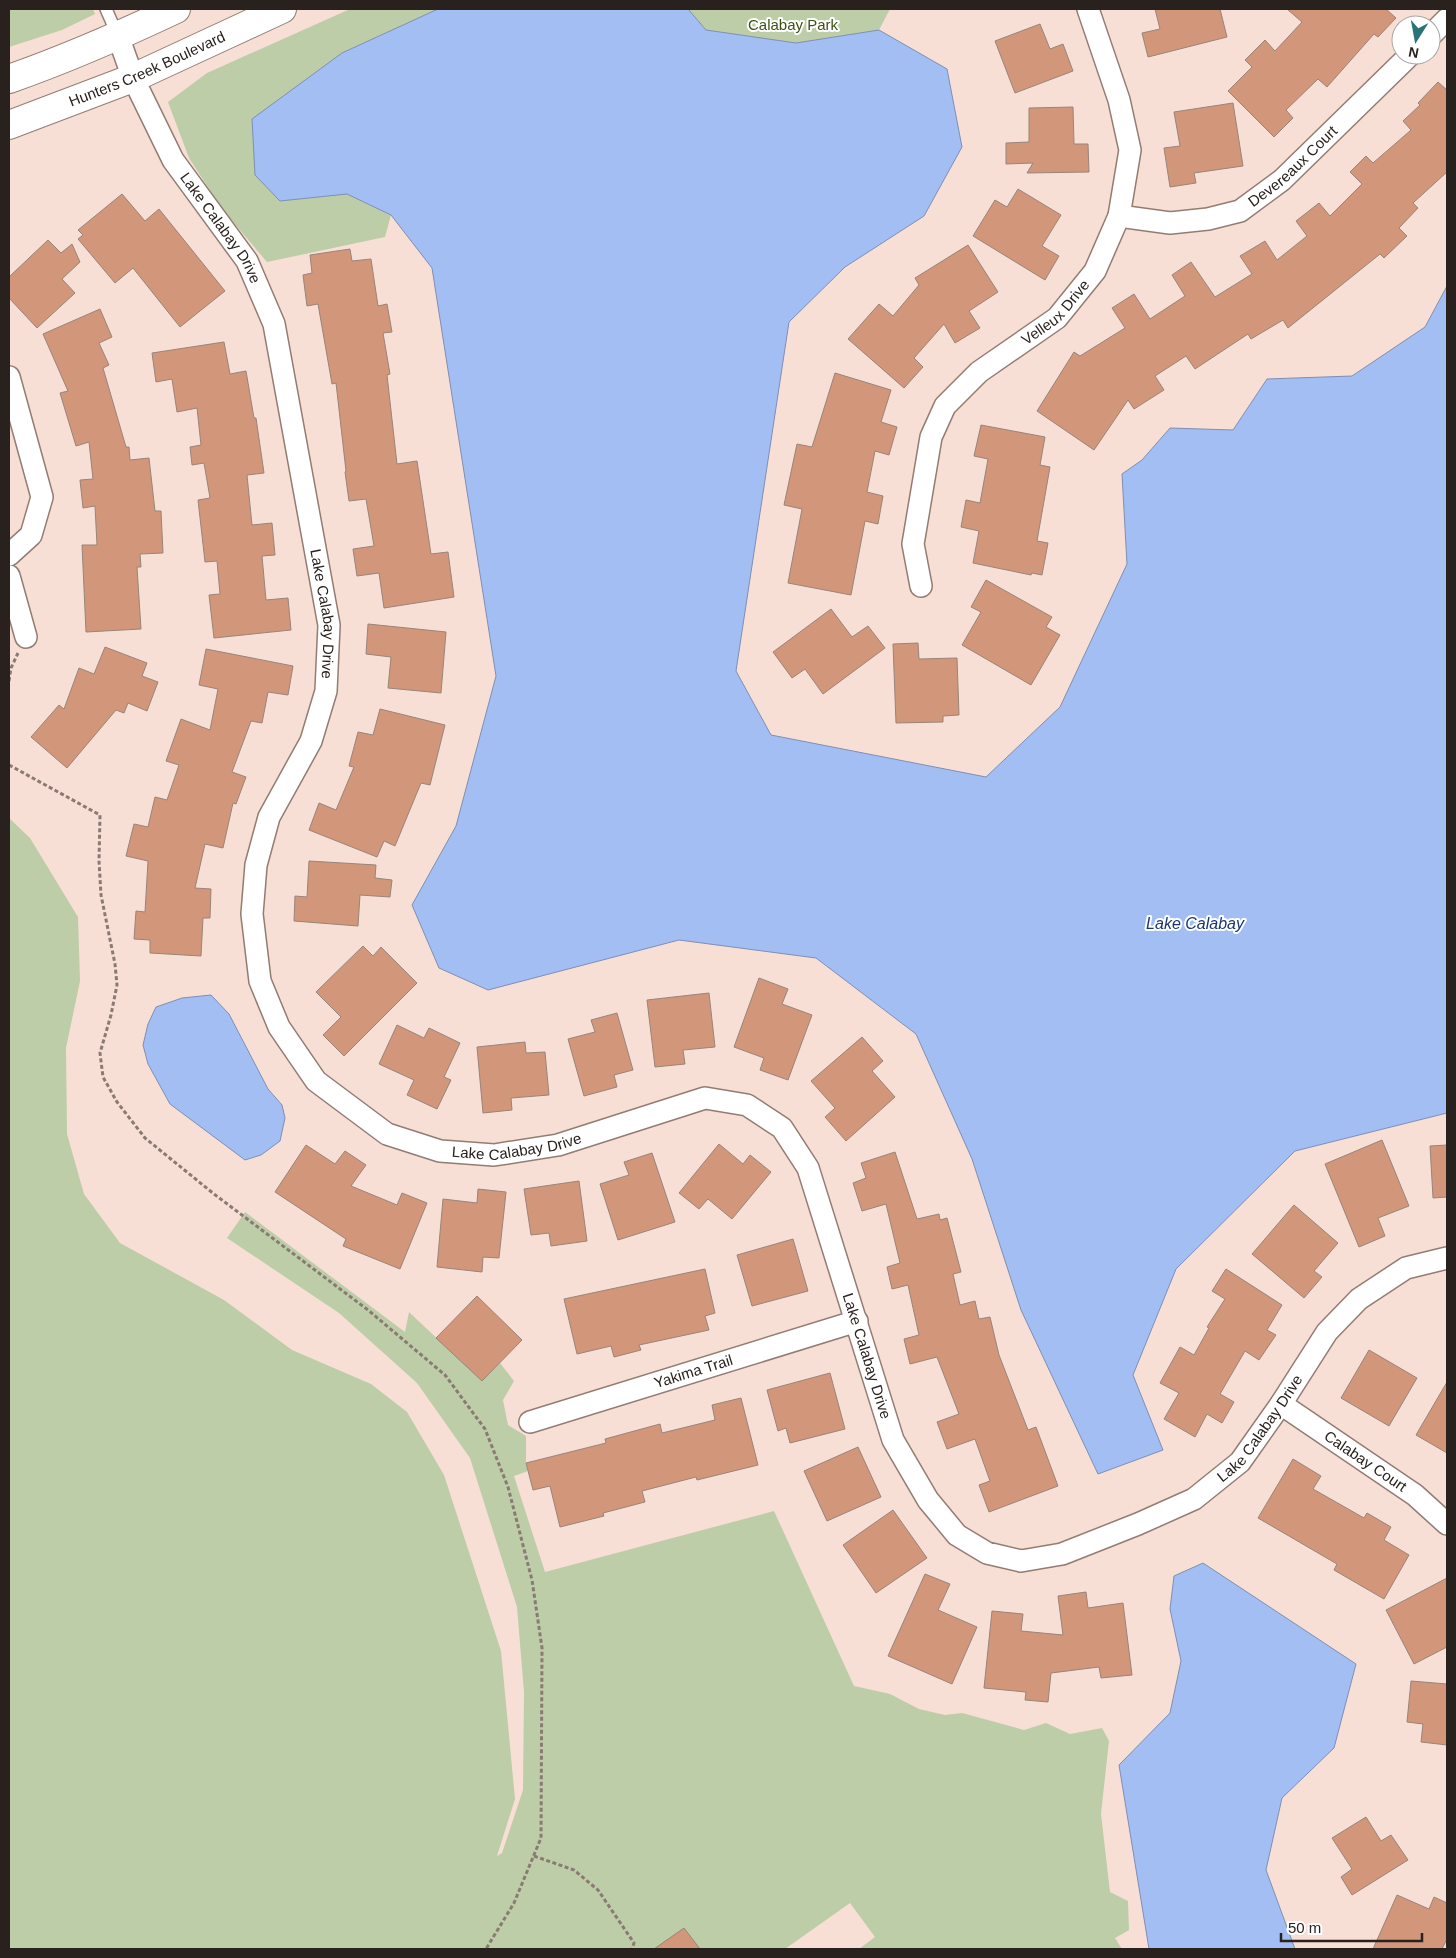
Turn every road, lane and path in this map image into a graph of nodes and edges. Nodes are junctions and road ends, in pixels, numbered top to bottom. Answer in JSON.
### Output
{"nodes":[{"id":1,"x":106,"y":9,"type":"edge"},
{"id":2,"x":176,"y":9,"type":"edge"},
{"id":3,"x":282,"y":9,"type":"edge"},
{"id":4,"x":1088,"y":9,"type":"edge"},
{"id":5,"x":118,"y":36,"type":"junction"},
{"id":6,"x":1400,"y":65,"type":"edge"},
{"id":7,"x":9,"y":78,"type":"edge"},
{"id":8,"x":133,"y":78,"type":"junction"},
{"id":9,"x":9,"y":125,"type":"edge"},
{"id":10,"x":1120,"y":216,"type":"junction"},
{"id":11,"x":9,"y":377,"type":"edge"},
{"id":12,"x":9,"y":555,"type":"edge"},
{"id":13,"x":9,"y":576,"type":"edge"},
{"id":14,"x":921,"y":586,"type":"dead end"},
{"id":15,"x":26,"y":636,"type":"joint"},
{"id":16,"x":9,"y":681,"type":"edge"},
{"id":17,"x":9,"y":765,"type":"edge"},
{"id":18,"x":1447,"y":1258,"type":"edge"},
{"id":19,"x":857,"y":1321,"type":"junction"},
{"id":20,"x":1281,"y":1404,"type":"junction"},
{"id":21,"x":530,"y":1422,"type":"dead end"},
{"id":22,"x":1447,"y":1524,"type":"edge"},
{"id":23,"x":534,"y":1856,"type":"junction"},
{"id":24,"x":486,"y":1949,"type":"edge"},
{"id":25,"x":632,"y":1949,"type":"edge"}],
"edges":[{"from":1,"to":5,"type":"lane"},
{"from":2,"to":5,"type":"street"},
{"from":3,"to":8,"type":"street","name":"Hunters Creek Boulevard"},
{"from":4,"to":10,"type":"street","name":"Velleux Drive"},
{"from":5,"to":7,"type":"street"},
{"from":5,"to":8,"type":"street","name":"Lake Calabay Drive"},
{"from":6,"to":10,"type":"street","name":"Devereaux Court"},
{"from":8,"to":9,"type":"street","name":"Hunters Creek Boulevard"},
{"from":8,"to":19,"type":"street","name":"Lake Calabay Drive"},
{"from":10,"to":14,"type":"street","name":"Velleux Drive"},
{"from":11,"to":12,"type":"street"},
{"from":13,"to":15,"type":"street"},
{"from":15,"to":16,"type":"path"},
{"from":17,"to":23,"type":"path"},
{"from":18,"to":20,"type":"street","name":"Lake Calabay Drive"},
{"from":19,"to":20,"type":"street","name":"Lake Calabay Drive"},
{"from":19,"to":21,"type":"street","name":"Yakima Trail"},
{"from":20,"to":22,"type":"street","name":"Calabay Court"},
{"from":23,"to":24,"type":"path"},
{"from":23,"to":25,"type":"path"}]}
